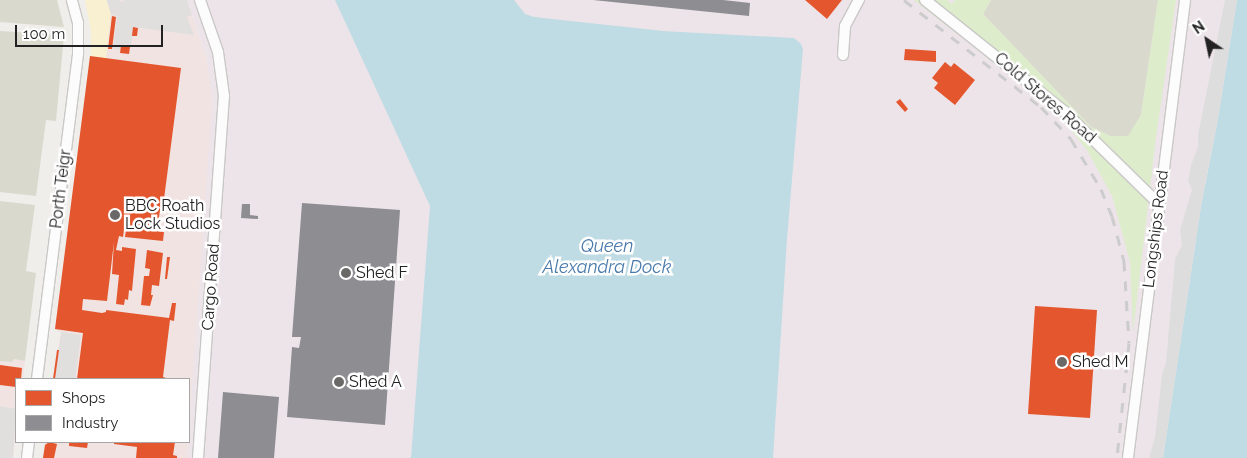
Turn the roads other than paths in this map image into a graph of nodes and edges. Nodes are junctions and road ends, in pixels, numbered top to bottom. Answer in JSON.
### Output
{"nodes":[{"id":1,"x":72,"y":0,"type":"edge"},
{"id":2,"x":200,"y":0,"type":"edge"},
{"id":3,"x":859,"y":0,"type":"edge"},
{"id":4,"x":925,"y":0,"type":"edge"},
{"id":5,"x":1184,"y":0,"type":"edge"},
{"id":6,"x":843,"y":56,"type":"dead end"},
{"id":7,"x":1159,"y":204,"type":"junction"},
{"id":8,"x":37,"y":378,"type":"edge"},
{"id":9,"x":29,"y":443,"type":"edge"},
{"id":10,"x":27,"y":458,"type":"edge"},
{"id":11,"x":198,"y":458,"type":"edge"},
{"id":12,"x":1128,"y":458,"type":"edge"}],
"edges":[{"from":1,"to":8,"type":"street","name":"Porth Teigr"},
{"from":2,"to":11,"type":"street","name":"Cargo Road"},
{"from":3,"to":6,"type":"street"},
{"from":4,"to":7,"type":"street","name":"Cold Stores Road"},
{"from":5,"to":7,"type":"street","name":"Longships Road"},
{"from":7,"to":12,"type":"street","name":"Longships Road"},
{"from":9,"to":10,"type":"street"}]}
